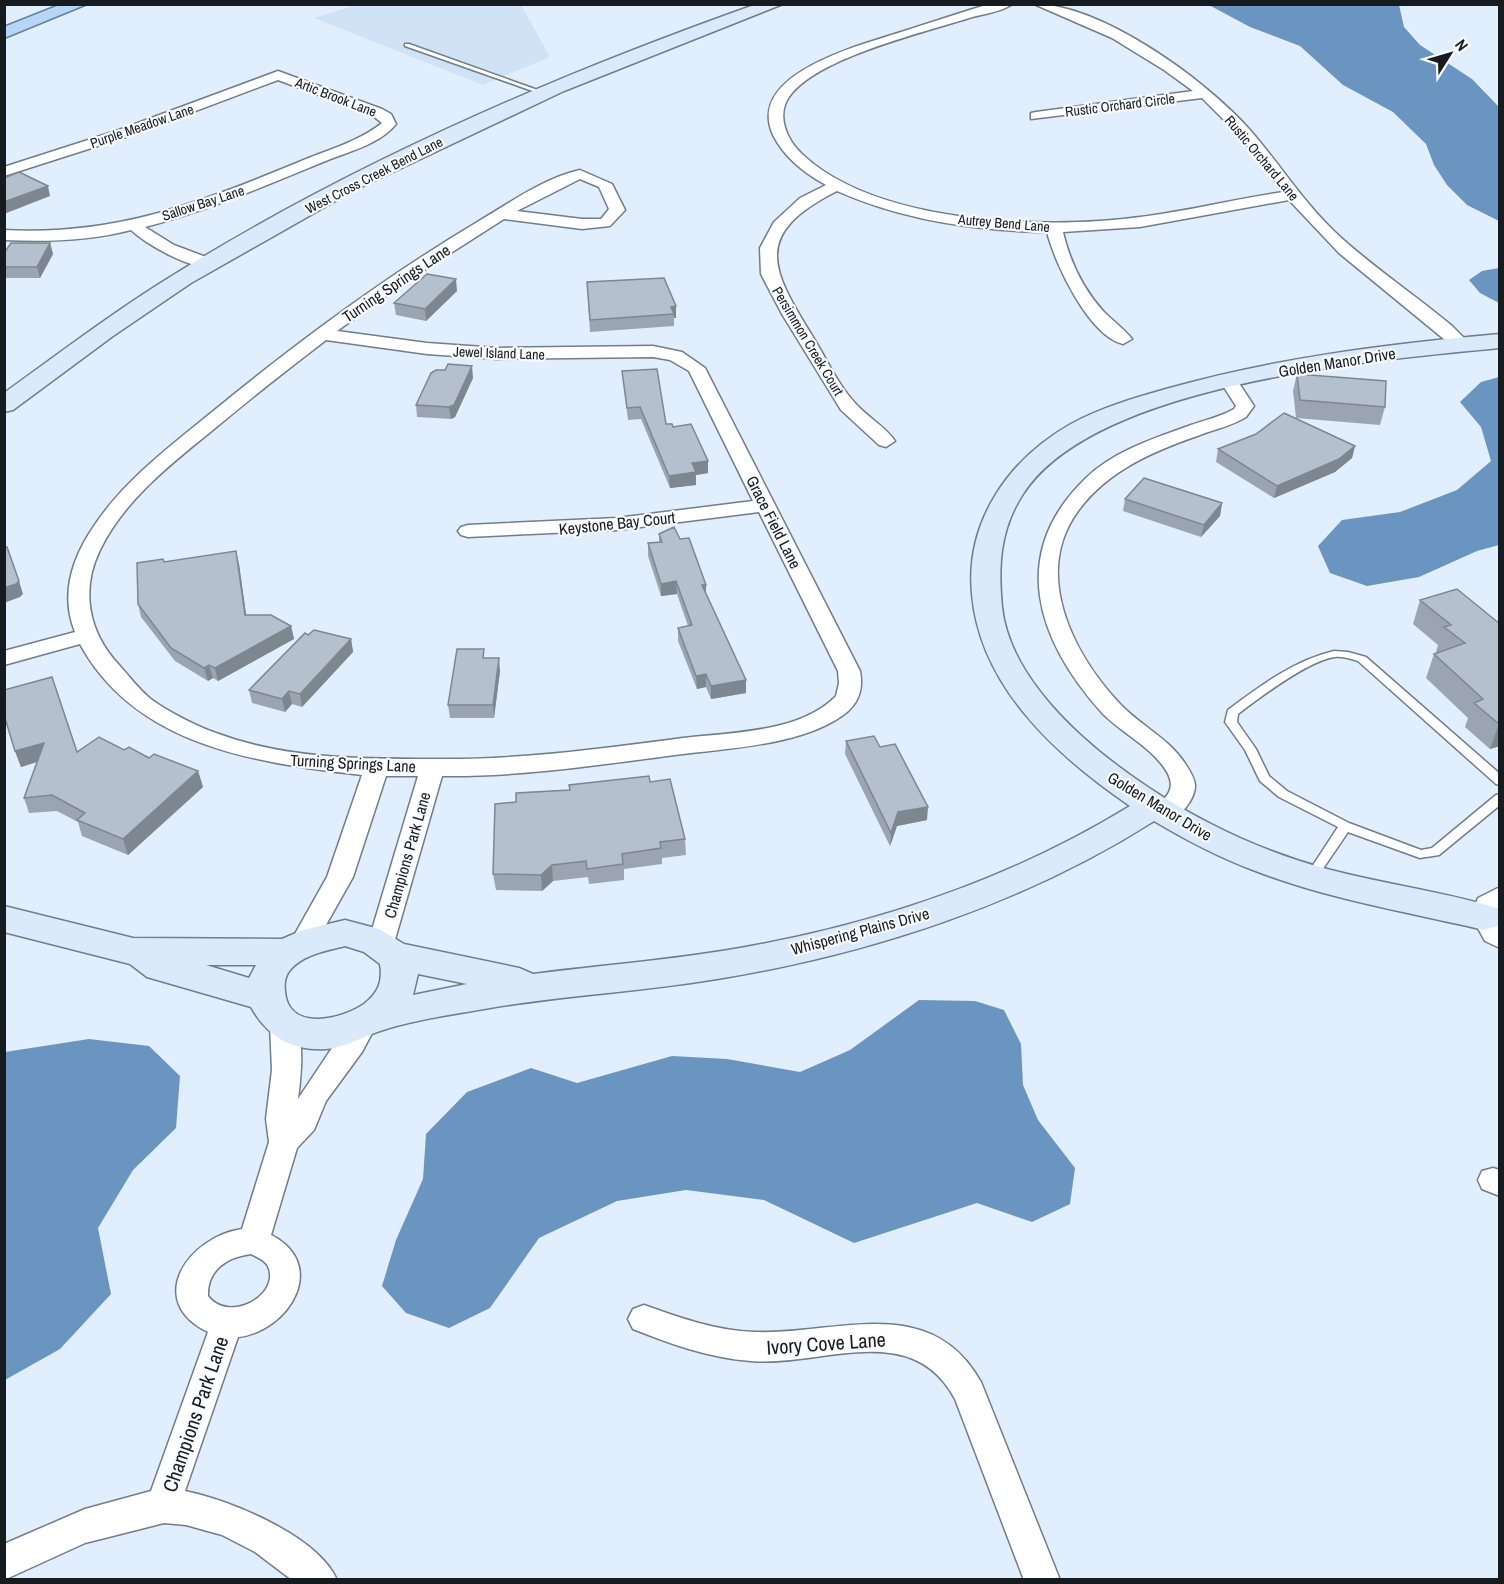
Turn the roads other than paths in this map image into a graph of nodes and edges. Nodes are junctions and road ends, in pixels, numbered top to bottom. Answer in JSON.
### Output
{"nodes":[{"id":1,"x":79,"y":4,"type":"edge"},
{"id":2,"x":775,"y":4,"type":"edge"},
{"id":3,"x":1006,"y":4,"type":"edge"},
{"id":4,"x":1040,"y":4,"type":"edge"},
{"id":5,"x":4,"y":33,"type":"edge"},
{"id":6,"x":407,"y":45,"type":"dead end"},
{"id":7,"x":278,"y":75,"type":"joint"},
{"id":8,"x":543,"y":93,"type":"junction"},
{"id":9,"x":1204,"y":94,"type":"junction"},
{"id":10,"x":1036,"y":116,"type":"dead end"},
{"id":11,"x":389,"y":124,"type":"joint"},
{"id":12,"x":4,"y":172,"type":"edge"},
{"id":13,"x":837,"y":185,"type":"junction"},
{"id":14,"x":1292,"y":195,"type":"junction"},
{"id":15,"x":502,"y":214,"type":"junction"},
{"id":16,"x":134,"y":225,"type":"junction"},
{"id":17,"x":1054,"y":227,"type":"junction"},
{"id":18,"x":4,"y":235,"type":"edge"},
{"id":19,"x":208,"y":263,"type":"junction"},
{"id":20,"x":322,"y":334,"type":"junction"},
{"id":21,"x":1123,"y":339,"type":"dead end"},
{"id":22,"x":1500,"y":341,"type":"edge"},
{"id":23,"x":1462,"y":345,"type":"junction"},
{"id":24,"x":677,"y":355,"type":"joint"},
{"id":25,"x":1229,"y":381,"type":"junction"},
{"id":26,"x":4,"y":405,"type":"edge"},
{"id":27,"x":886,"y":441,"type":"dead end"},
{"id":28,"x":765,"y":505,"type":"junction"},
{"id":29,"x":468,"y":531,"type":"dead end"},
{"id":30,"x":86,"y":636,"type":"junction"},
{"id":31,"x":4,"y":658,"type":"edge"},
{"id":32,"x":847,"y":699,"type":"joint"},
{"id":33,"x":377,"y":767,"type":"junction"},
{"id":34,"x":433,"y":767,"type":"junction"},
{"id":35,"x":1500,"y":781,"type":"edge"},
{"id":36,"x":1500,"y":798,"type":"edge"},
{"id":37,"x":1154,"y":806,"type":"junction"},
{"id":38,"x":1345,"y":826,"type":"junction"},
{"id":39,"x":1312,"y":876,"type":"junction"},
{"id":40,"x":1494,"y":917,"type":"edge"},
{"id":41,"x":4,"y":919,"type":"edge"},
{"id":42,"x":295,"y":947,"type":"junction"},
{"id":43,"x":388,"y":949,"type":"junction"},
{"id":44,"x":134,"y":951,"type":"junction"},
{"id":45,"x":544,"y":987,"type":"junction"},
{"id":46,"x":274,"y":1011,"type":"junction"},
{"id":47,"x":368,"y":1020,"type":"junction"},
{"id":48,"x":284,"y":1142,"type":"junction"},
{"id":49,"x":254,"y":1241,"type":"junction"},
{"id":50,"x":644,"y":1319,"type":"dead end"},
{"id":51,"x":227,"y":1323,"type":"junction"},
{"id":52,"x":163,"y":1506,"type":"junction"},
{"id":53,"x":4,"y":1563,"type":"edge"},
{"id":54,"x":319,"y":1580,"type":"edge"},
{"id":55,"x":1042,"y":1580,"type":"edge"}],
"edges":[{"from":1,"to":5,"type":"main road"},
{"from":2,"to":8,"type":"street","name":"West Cross Creek Bend Lane"},
{"from":3,"to":13,"type":"street","name":"Autrey Bend Lane"},
{"from":4,"to":9,"type":"street","name":"Rustic Orchard Lane"},
{"from":6,"to":8,"type":"lane"},
{"from":7,"to":11,"type":"street","name":"Artic Brook Lane"},
{"from":7,"to":12,"type":"street","name":"Purple Meadow Lane"},
{"from":8,"to":19,"type":"street","name":"West Cross Creek Bend Lane"},
{"from":9,"to":10,"type":"street","name":"Rustic Orchard Circle"},
{"from":9,"to":14,"type":"street","name":"Rustic Orchard Lane"},
{"from":11,"to":16,"type":"street","name":"Sallow Bay Lane"},
{"from":13,"to":17,"type":"street","name":"Autrey Bend Lane"},
{"from":13,"to":27,"type":"street","name":"Persimmon Creek Court"},
{"from":14,"to":17,"type":"street","name":"Autrey Bend Lane"},
{"from":14,"to":23,"type":"street","name":"Rustic Orchard Lane"},
{"from":15,"to":15,"type":"street","name":"Turning Springs Lane"},
{"from":15,"to":20,"type":"street","name":"Turning Springs Lane"},
{"from":16,"to":18,"type":"street","name":"Sallow Bay Lane"},
{"from":16,"to":19,"type":"street"},
{"from":17,"to":21,"type":"street"},
{"from":19,"to":26,"type":"street","name":"West Cross Creek Bend Lane"},
{"from":20,"to":24,"type":"street","name":"Jewel Island Lane"},
{"from":20,"to":30,"type":"street","name":"Turning Springs Lane"},
{"from":22,"to":23,"type":"street","name":"Golden Manor Drive"},
{"from":23,"to":25,"type":"street","name":"Golden Manor Drive"},
{"from":24,"to":28,"type":"street","name":"Grace Field Lane"},
{"from":25,"to":37,"type":"street"},
{"from":25,"to":37,"type":"street","name":"Golden Manor Drive"},
{"from":28,"to":29,"type":"street","name":"Keystone Bay Court"},
{"from":28,"to":32,"type":"street","name":"Grace Field Lane"},
{"from":30,"to":31,"type":"street"},
{"from":30,"to":33,"type":"street","name":"Turning Springs Lane"},
{"from":32,"to":34,"type":"street","name":"Turning Springs Lane"},
{"from":33,"to":34,"type":"street","name":"Turning Springs Lane"},
{"from":33,"to":42,"type":"street"},
{"from":34,"to":43,"type":"street","name":"Champions Park Lane"},
{"from":35,"to":38,"type":"lane"},
{"from":36,"to":38,"type":"lane"},
{"from":37,"to":39,"type":"street","name":"Golden Manor Drive"},
{"from":37,"to":45,"type":"street","name":"Whispering Plains Drive"},
{"from":38,"to":39,"type":"lane"},
{"from":39,"to":40,"type":"street","name":"Golden Manor Drive"},
{"from":41,"to":44,"type":"street"},
{"from":42,"to":43,"type":"street"},
{"from":42,"to":44,"type":"street"},
{"from":42,"to":46,"type":"street"},
{"from":43,"to":45,"type":"street","name":"Whispering Plains Drive"},
{"from":43,"to":47,"type":"street"},
{"from":44,"to":46,"type":"street"},
{"from":45,"to":47,"type":"street","name":"Whispering Plains Drive"},
{"from":46,"to":47,"type":"street"},
{"from":46,"to":48,"type":"street"},
{"from":47,"to":48,"type":"street"},
{"from":48,"to":49,"type":"street"},
{"from":49,"to":51,"type":"street","name":"Champions Park Lane"},
{"from":49,"to":51,"type":"street","name":"Champions Park Lane"},
{"from":50,"to":55,"type":"street","name":"Ivory Cove Lane"},
{"from":51,"to":52,"type":"street","name":"Champions Park Lane"},
{"from":52,"to":53,"type":"street"},
{"from":52,"to":54,"type":"street"}]}
